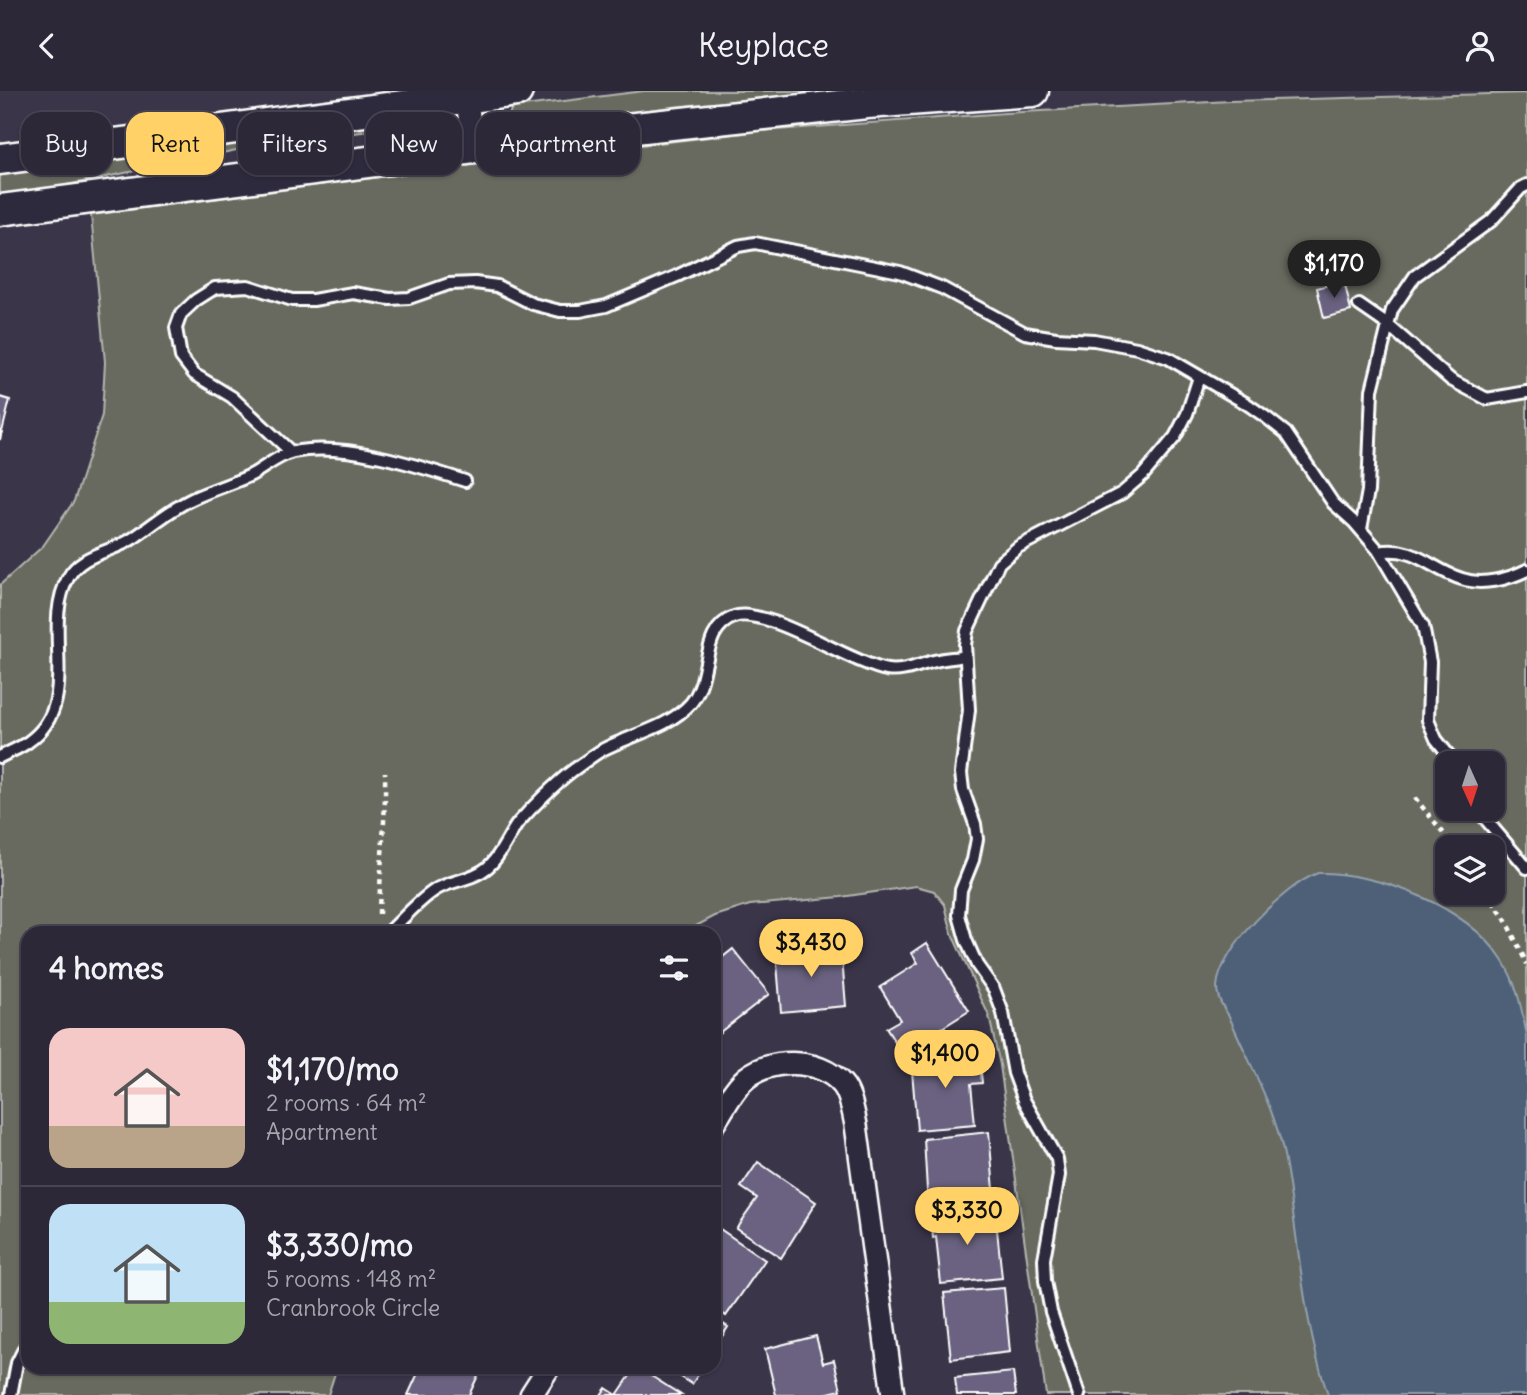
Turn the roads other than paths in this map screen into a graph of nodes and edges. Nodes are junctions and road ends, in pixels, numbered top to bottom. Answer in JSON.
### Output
{"nodes":[{"id":1,"x":517,"y":91,"type":"edge"},
{"id":2,"x":1033,"y":91,"type":"edge"},
{"id":3,"x":467,"y":95,"type":"edge"},
{"id":4,"x":422,"y":97,"type":"edge"},
{"id":5,"x":473,"y":149,"type":"junction"},
{"id":6,"x":462,"y":150,"type":"edge"},
{"id":7,"x":0,"y":159,"type":"edge"},
{"id":8,"x":366,"y":163,"type":"edge"},
{"id":9,"x":1527,"y":185,"type":"edge"},
{"id":10,"x":0,"y":210,"type":"edge"},
{"id":11,"x":1359,"y":305,"type":"dead end"},
{"id":12,"x":1388,"y":325,"type":"junction"},
{"id":13,"x":1199,"y":377,"type":"junction"},
{"id":14,"x":1527,"y":392,"type":"edge"},
{"id":15,"x":291,"y":452,"type":"junction"},
{"id":16,"x":465,"y":481,"type":"dead end"},
{"id":17,"x":1361,"y":529,"type":"junction"},
{"id":18,"x":1379,"y":552,"type":"junction"},
{"id":19,"x":1527,"y":571,"type":"edge"},
{"id":20,"x":965,"y":656,"type":"junction"},
{"id":21,"x":1446,"y":751,"type":"edge"},
{"id":22,"x":0,"y":757,"type":"edge"},
{"id":23,"x":1487,"y":821,"type":"edge"},
{"id":24,"x":1527,"y":868,"type":"edge"},
{"id":25,"x":396,"y":926,"type":"edge"},
{"id":26,"x":721,"y":1112,"type":"edge"},
{"id":27,"x":21,"y":1354,"type":"edge"},
{"id":28,"x":544,"y":1374,"type":"edge"},
{"id":29,"x":10,"y":1395,"type":"edge"},
{"id":30,"x":531,"y":1395,"type":"edge"},
{"id":31,"x":893,"y":1395,"type":"edge"},
{"id":32,"x":1079,"y":1395,"type":"edge"}],
"edges":[{"from":1,"to":3,"type":"main road"},
{"from":2,"to":5,"type":"main road"},
{"from":3,"to":4,"type":"main road"},
{"from":3,"to":5,"type":"street"},
{"from":4,"to":7,"type":"main road"},
{"from":5,"to":6,"type":"main road"},
{"from":8,"to":10,"type":"main road"},
{"from":9,"to":12,"type":"lane"},
{"from":11,"to":12,"type":"lane"},
{"from":12,"to":14,"type":"lane"},
{"from":12,"to":17,"type":"lane"},
{"from":13,"to":15,"type":"lane"},
{"from":13,"to":17,"type":"lane"},
{"from":13,"to":20,"type":"lane"},
{"from":15,"to":16,"type":"lane"},
{"from":15,"to":22,"type":"lane"},
{"from":17,"to":18,"type":"lane"},
{"from":18,"to":19,"type":"lane"},
{"from":18,"to":21,"type":"lane"},
{"from":20,"to":25,"type":"lane"},
{"from":20,"to":32,"type":"lane"},
{"from":23,"to":24,"type":"lane"},
{"from":26,"to":31,"type":"street"},
{"from":27,"to":29,"type":"lane"},
{"from":28,"to":30,"type":"street"}]}
